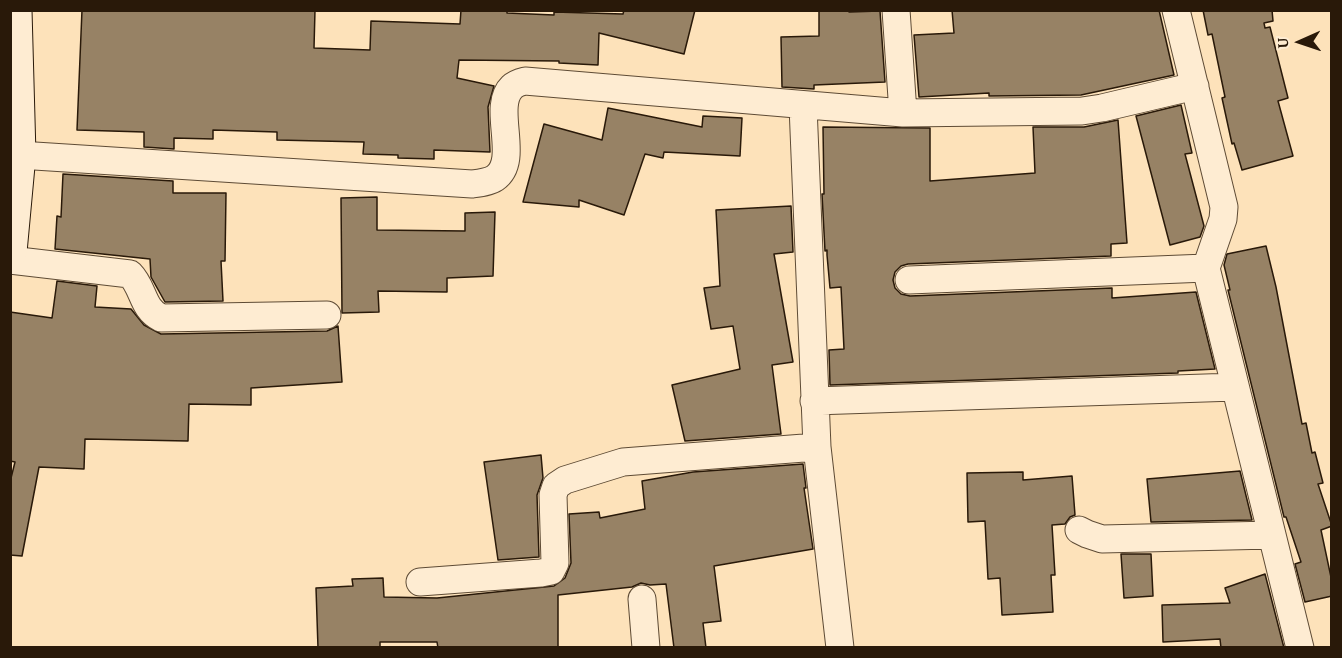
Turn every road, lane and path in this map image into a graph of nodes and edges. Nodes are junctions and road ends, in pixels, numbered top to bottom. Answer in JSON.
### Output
{"nodes":[{"id":1,"x":15,"y":10,"type":"edge"},
{"id":2,"x":896,"y":10,"type":"edge"},
{"id":3,"x":1176,"y":10,"type":"edge"},
{"id":4,"x":1195,"y":86,"type":"junction"},
{"id":5,"x":803,"y":106,"type":"junction"},
{"id":6,"x":903,"y":113,"type":"junction"},
{"id":7,"x":19,"y":155,"type":"junction"},
{"id":8,"x":12,"y":216,"type":"edge"},
{"id":9,"x":10,"y":252,"type":"edge"},
{"id":10,"x":10,"y":260,"type":"edge"},
{"id":11,"x":1206,"y":268,"type":"junction"},
{"id":12,"x":909,"y":280,"type":"dead end"},
{"id":13,"x":327,"y":315,"type":"dead end"},
{"id":14,"x":1235,"y":387,"type":"junction"},
{"id":15,"x":814,"y":401,"type":"junction"},
{"id":16,"x":817,"y":447,"type":"junction"},
{"id":17,"x":1079,"y":530,"type":"dead end"},
{"id":18,"x":1272,"y":535,"type":"junction"},
{"id":19,"x":420,"y":582,"type":"dead end"},
{"id":20,"x":642,"y":599,"type":"dead end"},
{"id":21,"x":646,"y":648,"type":"edge"},
{"id":22,"x":840,"y":648,"type":"edge"},
{"id":23,"x":1300,"y":648,"type":"edge"}],
"edges":[{"from":1,"to":7,"type":"street"},
{"from":2,"to":6,"type":"street"},
{"from":3,"to":4,"type":"street"},
{"from":4,"to":6,"type":"street"},
{"from":4,"to":11,"type":"street"},
{"from":5,"to":6,"type":"street"},
{"from":5,"to":7,"type":"street"},
{"from":5,"to":15,"type":"street"},
{"from":7,"to":8,"type":"street"},
{"from":8,"to":9,"type":"street"},
{"from":10,"to":13,"type":"street"},
{"from":11,"to":12,"type":"street"},
{"from":11,"to":14,"type":"street"},
{"from":14,"to":15,"type":"street"},
{"from":14,"to":18,"type":"street"},
{"from":15,"to":16,"type":"street"},
{"from":16,"to":19,"type":"street"},
{"from":16,"to":22,"type":"street"},
{"from":17,"to":18,"type":"street"},
{"from":18,"to":23,"type":"street"},
{"from":20,"to":21,"type":"street"}]}
